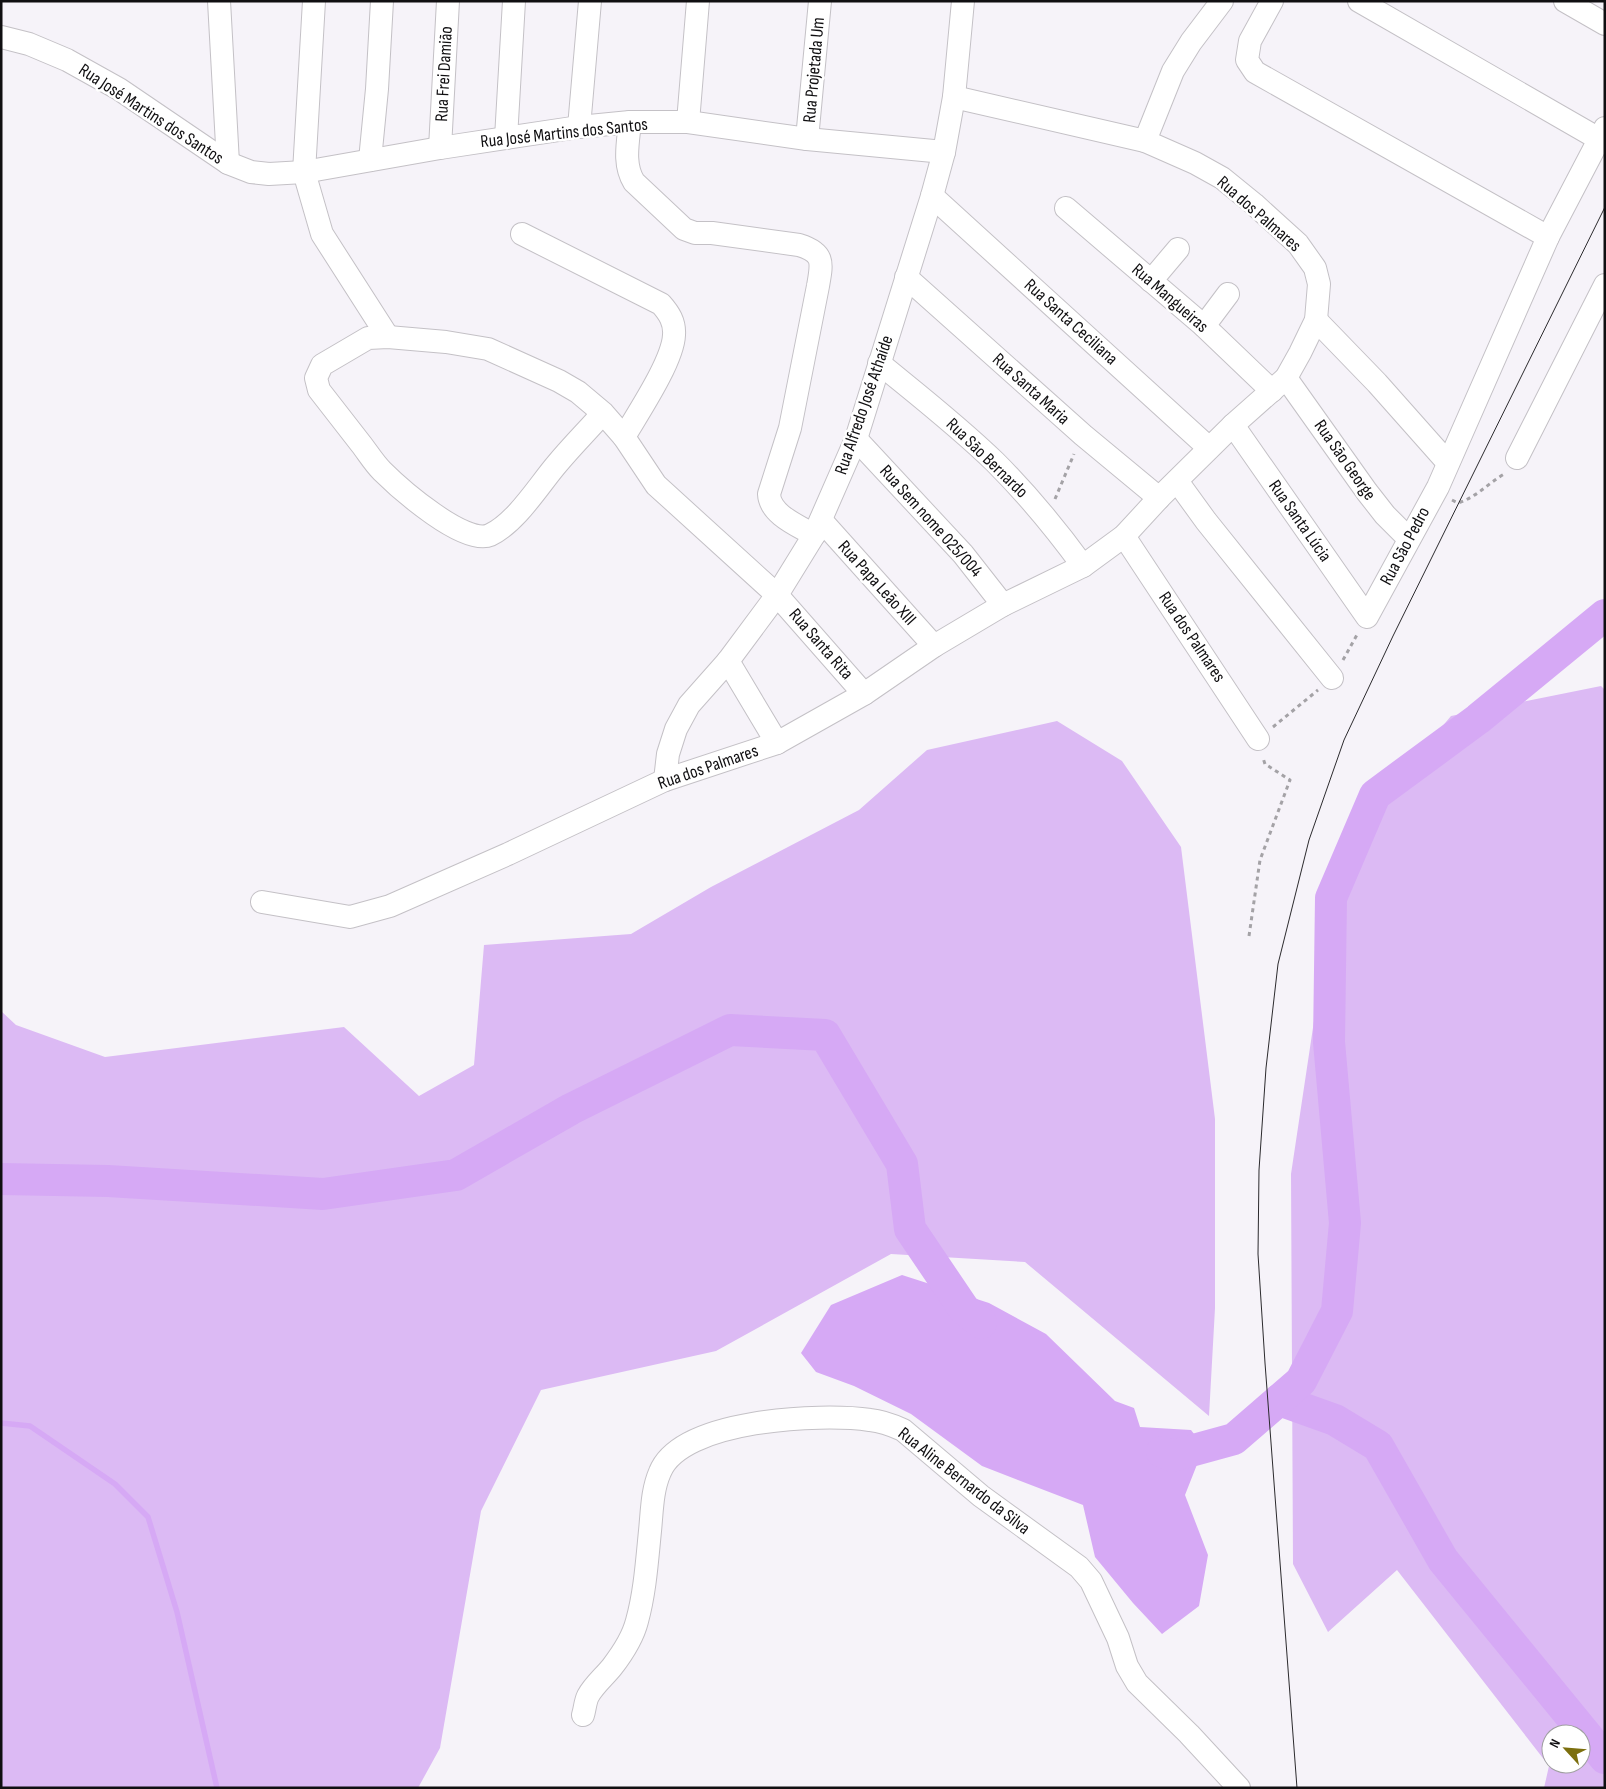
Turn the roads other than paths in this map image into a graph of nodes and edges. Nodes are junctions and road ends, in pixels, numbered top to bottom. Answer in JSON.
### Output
{"nodes":[{"id":1,"x":219,"y":1,"type":"edge"},
{"id":2,"x":314,"y":1,"type":"edge"},
{"id":3,"x":382,"y":1,"type":"edge"},
{"id":4,"x":448,"y":1,"type":"edge"},
{"id":5,"x":514,"y":1,"type":"edge"},
{"id":6,"x":590,"y":1,"type":"edge"},
{"id":7,"x":698,"y":1,"type":"edge"},
{"id":8,"x":820,"y":1,"type":"edge"},
{"id":9,"x":963,"y":1,"type":"edge"},
{"id":10,"x":1222,"y":1,"type":"edge"},
{"id":11,"x":1272,"y":1,"type":"edge"},
{"id":12,"x":1359,"y":1,"type":"edge"},
{"id":13,"x":1565,"y":1,"type":"edge"},
{"id":14,"x":1605,"y":24,"type":"edge"},
{"id":15,"x":1,"y":37,"type":"edge"},
{"id":16,"x":954,"y":97,"type":"junction"},
{"id":17,"x":630,"y":122,"type":"junction"},
{"id":18,"x":688,"y":122,"type":"junction"},
{"id":19,"x":579,"y":127,"type":"junction"},
{"id":20,"x":1602,"y":134,"type":"edge"},
{"id":21,"x":506,"y":138,"type":"junction"},
{"id":22,"x":808,"y":139,"type":"junction"},
{"id":23,"x":1145,"y":141,"type":"junction"},
{"id":24,"x":946,"y":145,"type":"junction"},
{"id":25,"x":440,"y":148,"type":"junction"},
{"id":26,"x":370,"y":160,"type":"junction"},
{"id":27,"x":228,"y":164,"type":"junction"},
{"id":28,"x":304,"y":172,"type":"junction"},
{"id":29,"x":932,"y":196,"type":"junction"},
{"id":30,"x":1066,"y":208,"type":"dead end"},
{"id":31,"x":522,"y":234,"type":"dead end"},
{"id":32,"x":1548,"y":237,"type":"junction"},
{"id":33,"x":1178,"y":249,"type":"dead end"},
{"id":34,"x":906,"y":277,"type":"junction"},
{"id":35,"x":1151,"y":281,"type":"junction"},
{"id":36,"x":1605,"y":285,"type":"edge"},
{"id":37,"x":1228,"y":294,"type":"dead end"},
{"id":38,"x":1316,"y":320,"type":"junction"},
{"id":39,"x":1204,"y":326,"type":"junction"},
{"id":40,"x":388,"y":336,"type":"junction"},
{"id":41,"x":880,"y":363,"type":"junction"},
{"id":42,"x":1279,"y":384,"type":"junction"},
{"id":43,"x":604,"y":413,"type":"junction"},
{"id":44,"x":1232,"y":425,"type":"junction"},
{"id":45,"x":624,"y":437,"type":"junction"},
{"id":46,"x":856,"y":439,"type":"junction"},
{"id":47,"x":1209,"y":448,"type":"junction"},
{"id":48,"x":1517,"y":458,"type":"road end"},
{"id":49,"x":1448,"y":463,"type":"junction"},
{"id":50,"x":1177,"y":481,"type":"junction"},
{"id":51,"x":1159,"y":498,"type":"junction"},
{"id":52,"x":818,"y":527,"type":"junction"},
{"id":53,"x":1124,"y":536,"type":"junction"},
{"id":54,"x":1409,"y":539,"type":"junction"},
{"id":55,"x":1083,"y":566,"type":"junction"},
{"id":56,"x":777,"y":595,"type":"junction"},
{"id":57,"x":1003,"y":605,"type":"junction"},
{"id":58,"x":1367,"y":617,"type":"joint"},
{"id":59,"x":934,"y":646,"type":"junction"},
{"id":60,"x":728,"y":661,"type":"junction"},
{"id":61,"x":1332,"y":678,"type":"road end"},
{"id":62,"x":864,"y":694,"type":"junction"},
{"id":63,"x":1258,"y":739,"type":"road end"},
{"id":64,"x":777,"y":743,"type":"junction"},
{"id":65,"x":665,"y":780,"type":"junction"},
{"id":66,"x":262,"y":902,"type":"dead end"},
{"id":67,"x":583,"y":1715,"type":"dead end"},
{"id":68,"x":1239,"y":1788,"type":"edge"}],
"edges":[{"from":1,"to":27,"type":"street"},
{"from":2,"to":28,"type":"street"},
{"from":3,"to":26,"type":"street"},
{"from":4,"to":25,"type":"street","name":"Rua Frei Damião"},
{"from":5,"to":21,"type":"street"},
{"from":6,"to":19,"type":"street"},
{"from":7,"to":18,"type":"street"},
{"from":8,"to":22,"type":"street","name":"Rua Projetada Um"},
{"from":9,"to":16,"type":"street","name":"Rua Alfredo José Athaíde"},
{"from":10,"to":23,"type":"street"},
{"from":11,"to":32,"type":"street"},
{"from":12,"to":20,"type":"street"},
{"from":13,"to":14,"type":"street"},
{"from":15,"to":27,"type":"street","name":"Rua José Martins dos Santos"},
{"from":16,"to":23,"type":"street","name":"Rua dos Palmares"},
{"from":16,"to":24,"type":"street","name":"Rua Alfredo José Athaíde"},
{"from":17,"to":18,"type":"street","name":"Rua José Martins dos Santos"},
{"from":17,"to":19,"type":"street","name":"Rua José Martins dos Santos"},
{"from":17,"to":52,"type":"street","name":"Rua Papa Leão XIII"},
{"from":18,"to":22,"type":"street","name":"Rua José Martins dos Santos"},
{"from":19,"to":21,"type":"street","name":"Rua José Martins dos Santos"},
{"from":20,"to":32,"type":"street","name":"Rua São Pedro"},
{"from":21,"to":25,"type":"street","name":"Rua José Martins dos Santos"},
{"from":22,"to":24,"type":"street","name":"Rua José Martins dos Santos"},
{"from":23,"to":38,"type":"street","name":"Rua dos Palmares"},
{"from":24,"to":29,"type":"street","name":"Rua Alfredo José Athaíde"},
{"from":25,"to":26,"type":"street","name":"Rua José Martins dos Santos"},
{"from":26,"to":28,"type":"street","name":"Rua José Martins dos Santos"},
{"from":27,"to":28,"type":"street","name":"Rua José Martins dos Santos"},
{"from":28,"to":40,"type":"street"},
{"from":29,"to":34,"type":"street","name":"Rua Alfredo José Athaíde"},
{"from":29,"to":47,"type":"street","name":"Rua Santa Ceciliana"},
{"from":30,"to":35,"type":"street","name":"Rua Mangueiras"},
{"from":31,"to":45,"type":"street"},
{"from":32,"to":49,"type":"street","name":"Rua São Pedro"},
{"from":33,"to":35,"type":"street"},
{"from":34,"to":41,"type":"street","name":"Rua Alfredo José Athaíde"},
{"from":34,"to":51,"type":"street","name":"Rua Santa Maria"},
{"from":35,"to":39,"type":"street","name":"Rua Mangueiras"},
{"from":36,"to":48,"type":"street"},
{"from":37,"to":39,"type":"street"},
{"from":38,"to":42,"type":"street","name":"Rua dos Palmares"},
{"from":38,"to":49,"type":"street"},
{"from":39,"to":42,"type":"street","name":"Rua Mangueiras"},
{"from":40,"to":43,"type":"street","name":"Rua Santa Rita"},
{"from":40,"to":43,"type":"street","name":"Rua Santa Rita"},
{"from":41,"to":46,"type":"street","name":"Rua Alfredo José Athaíde"},
{"from":41,"to":55,"type":"street","name":"Rua São Bernardo"},
{"from":42,"to":44,"type":"street","name":"Rua dos Palmares"},
{"from":42,"to":54,"type":"street","name":"Rua São George"},
{"from":43,"to":45,"type":"street","name":"Rua Santa Rita"},
{"from":44,"to":47,"type":"street","name":"Rua dos Palmares"},
{"from":44,"to":58,"type":"street","name":"Rua Santa Lúcia"},
{"from":45,"to":56,"type":"street","name":"Rua Santa Rita"},
{"from":46,"to":52,"type":"street","name":"Rua Alfredo José Athaíde"},
{"from":46,"to":57,"type":"street","name":"Rua Sem nome 025/004"},
{"from":47,"to":50,"type":"street","name":"Rua dos Palmares"},
{"from":49,"to":54,"type":"street","name":"Rua São Pedro"},
{"from":50,"to":51,"type":"street","name":"Rua dos Palmares"},
{"from":50,"to":61,"type":"street"},
{"from":51,"to":53,"type":"street","name":"Rua dos Palmares"},
{"from":52,"to":56,"type":"street","name":"Rua Alfredo José Athaíde"},
{"from":52,"to":59,"type":"street","name":"Rua Papa Leão XIII"},
{"from":53,"to":55,"type":"street","name":"Rua dos Palmares"},
{"from":53,"to":63,"type":"street","name":"Rua dos Palmares"},
{"from":54,"to":58,"type":"street","name":"Rua São Pedro"},
{"from":55,"to":57,"type":"street","name":"Rua dos Palmares"},
{"from":56,"to":60,"type":"street","name":"Rua Alfredo José Athaíde"},
{"from":56,"to":62,"type":"street","name":"Rua Santa Rita"},
{"from":57,"to":59,"type":"street","name":"Rua dos Palmares"},
{"from":59,"to":62,"type":"street","name":"Rua dos Palmares"},
{"from":60,"to":64,"type":"street"},
{"from":60,"to":65,"type":"street","name":"Rua Alfredo José Athaíde"},
{"from":62,"to":64,"type":"street","name":"Rua dos Palmares"},
{"from":64,"to":65,"type":"street","name":"Rua dos Palmares"},
{"from":65,"to":66,"type":"street","name":"Rua dos Palmares"},
{"from":67,"to":68,"type":"street","name":"Rua Aline Bernardo da Silva"}]}
